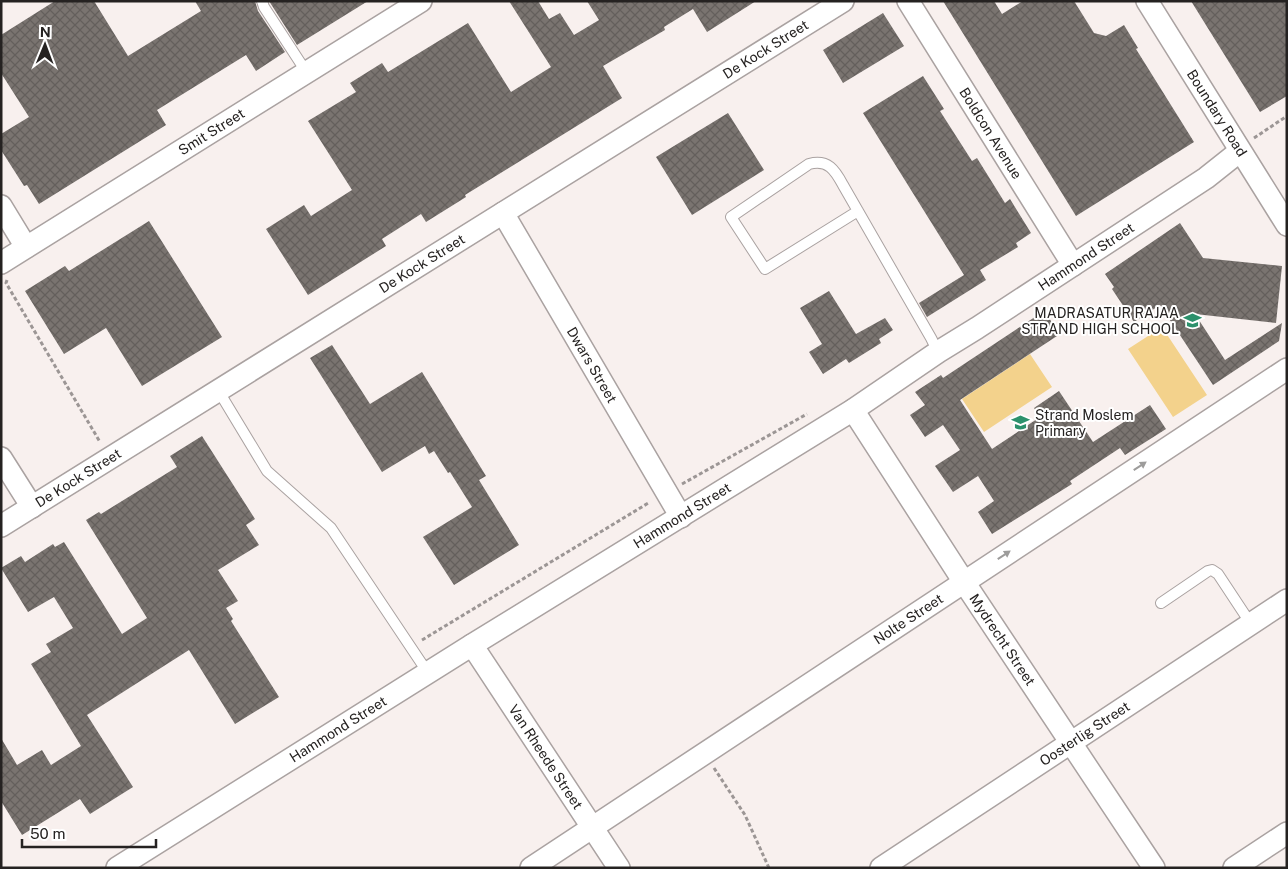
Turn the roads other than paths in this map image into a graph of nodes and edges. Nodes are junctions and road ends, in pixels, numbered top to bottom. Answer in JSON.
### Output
{"nodes":[{"id":1,"x":262,"y":1,"type":"edge"},
{"id":2,"x":421,"y":1,"type":"edge"},
{"id":3,"x":842,"y":1,"type":"edge"},
{"id":4,"x":908,"y":1,"type":"edge"},
{"id":5,"x":1147,"y":1,"type":"edge"},
{"id":6,"x":307,"y":73,"type":"junction"},
{"id":7,"x":1240,"y":151,"type":"junction"},
{"id":8,"x":1,"y":206,"type":"edge"},
{"id":9,"x":858,"y":210,"type":"junction"},
{"id":10,"x":503,"y":213,"type":"junction"},
{"id":11,"x":1287,"y":225,"type":"edge"},
{"id":12,"x":26,"y":247,"type":"junction"},
{"id":13,"x":1073,"y":265,"type":"junction"},
{"id":14,"x":5,"y":270,"type":"edge"},
{"id":15,"x":938,"y":352,"type":"junction"},
{"id":16,"x":1287,"y":369,"type":"edge"},
{"id":17,"x":218,"y":390,"type":"junction"},
{"id":18,"x":853,"y":410,"type":"junction"},
{"id":19,"x":1,"y":458,"type":"edge"},
{"id":20,"x":32,"y":507,"type":"junction"},
{"id":21,"x":681,"y":517,"type":"junction"},
{"id":22,"x":1,"y":526,"type":"edge"},
{"id":23,"x":964,"y":582,"type":"junction"},
{"id":24,"x":1287,"y":600,"type":"edge"},
{"id":25,"x":1161,"y":602,"type":"dead end"},
{"id":26,"x":1251,"y":624,"type":"junction"},
{"id":27,"x":472,"y":645,"type":"junction"},
{"id":28,"x":428,"y":673,"type":"junction"},
{"id":29,"x":1071,"y":743,"type":"junction"},
{"id":30,"x":592,"y":827,"type":"junction"},
{"id":31,"x":1287,"y":833,"type":"edge"},
{"id":32,"x":117,"y":868,"type":"edge"},
{"id":33,"x":531,"y":868,"type":"edge"},
{"id":34,"x":619,"y":868,"type":"edge"},
{"id":35,"x":881,"y":868,"type":"edge"},
{"id":36,"x":1154,"y":868,"type":"edge"},
{"id":37,"x":1234,"y":868,"type":"edge"}],
"edges":[{"from":1,"to":6,"type":"lane"},
{"from":2,"to":6,"type":"street","name":"Smit Street"},
{"from":3,"to":10,"type":"street","name":"De Kock Street"},
{"from":4,"to":13,"type":"street","name":"Boldcon Avenue"},
{"from":5,"to":7,"type":"street","name":"Boundary Road"},
{"from":6,"to":12,"type":"street","name":"Smit Street"},
{"from":7,"to":11,"type":"street","name":"Boundary Road"},
{"from":7,"to":13,"type":"street","name":"Hammond Street"},
{"from":8,"to":12,"type":"street"},
{"from":9,"to":9,"type":"lane"},
{"from":9,"to":15,"type":"lane"},
{"from":10,"to":17,"type":"street","name":"De Kock Street"},
{"from":10,"to":21,"type":"street","name":"Dwars Street"},
{"from":12,"to":14,"type":"street","name":"Smit Street"},
{"from":13,"to":15,"type":"street","name":"Hammond Street"},
{"from":15,"to":18,"type":"street","name":"Hammond Street"},
{"from":23,"to":16,"type":"street","name":"Nolte Street","one_way":true},
{"from":17,"to":20,"type":"street","name":"De Kock Street"},
{"from":17,"to":28,"type":"lane"},
{"from":18,"to":21,"type":"street","name":"Hammond Street"},
{"from":18,"to":23,"type":"street","name":"Mydrecht Street"},
{"from":19,"to":20,"type":"street"},
{"from":20,"to":22,"type":"street","name":"De Kock Street"},
{"from":21,"to":27,"type":"street","name":"Hammond Street"},
{"from":23,"to":29,"type":"street","name":"Mydrecht Street"},
{"from":23,"to":30,"type":"street","name":"Nolte Street"},
{"from":24,"to":26,"type":"street","name":"Oosterlig Street"},
{"from":25,"to":26,"type":"lane"},
{"from":26,"to":29,"type":"street","name":"Oosterlig Street"},
{"from":27,"to":28,"type":"street","name":"Hammond Street"},
{"from":27,"to":30,"type":"street","name":"Van Rheede Street"},
{"from":28,"to":32,"type":"street","name":"Hammond Street"},
{"from":29,"to":35,"type":"street","name":"Oosterlig Street"},
{"from":29,"to":36,"type":"street","name":"Mydrecht Street"},
{"from":30,"to":33,"type":"street","name":"Nolte Street"},
{"from":30,"to":34,"type":"street","name":"Van Rheede Street"},
{"from":31,"to":37,"type":"street"}]}
